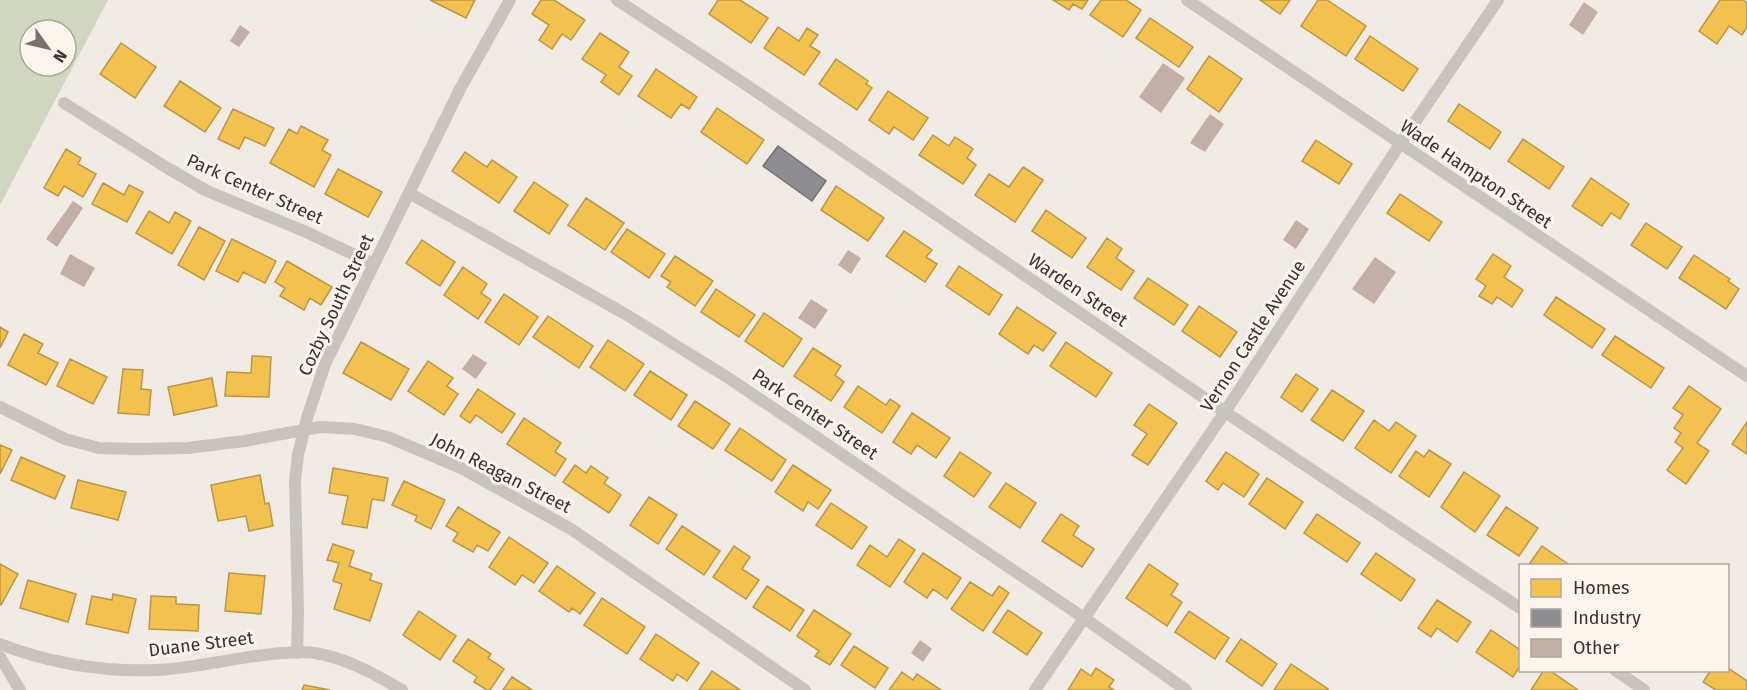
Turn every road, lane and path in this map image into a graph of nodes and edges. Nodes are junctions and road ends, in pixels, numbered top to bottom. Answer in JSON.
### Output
{"nodes":[{"id":1,"x":510,"y":0,"type":"edge"},
{"id":2,"x":617,"y":0,"type":"edge"},
{"id":3,"x":1187,"y":0,"type":"edge"},
{"id":4,"x":1498,"y":0,"type":"edge"},
{"id":5,"x":64,"y":103,"type":"dead end"},
{"id":6,"x":1400,"y":144,"type":"junction"},
{"id":7,"x":410,"y":193,"type":"junction"},
{"id":8,"x":374,"y":264,"type":"junction"},
{"id":9,"x":1747,"y":376,"type":"edge"},
{"id":10,"x":0,"y":407,"type":"edge"},
{"id":11,"x":1225,"y":411,"type":"junction"},
{"id":12,"x":304,"y":430,"type":"junction"},
{"id":13,"x":1519,"y":607,"type":"edge"},
{"id":14,"x":1084,"y":618,"type":"junction"},
{"id":15,"x":0,"y":644,"type":"edge"},
{"id":16,"x":297,"y":652,"type":"junction"},
{"id":17,"x":0,"y":657,"type":"edge"},
{"id":18,"x":1618,"y":672,"type":"edge"},
{"id":19,"x":20,"y":690,"type":"edge"},
{"id":20,"x":402,"y":690,"type":"edge"},
{"id":21,"x":805,"y":690,"type":"edge"},
{"id":22,"x":1035,"y":690,"type":"edge"},
{"id":23,"x":1186,"y":690,"type":"edge"},
{"id":24,"x":1644,"y":690,"type":"edge"}],
"edges":[{"from":1,"to":7,"type":"street","name":"Cozby South Street"},
{"from":2,"to":11,"type":"street","name":"Warden Street"},
{"from":3,"to":6,"type":"street","name":"Wade Hampton Street"},
{"from":4,"to":6,"type":"street","name":"Vernon Castle Avenue"},
{"from":5,"to":8,"type":"street","name":"Park Center Street"},
{"from":6,"to":9,"type":"street","name":"Wade Hampton Street"},
{"from":6,"to":11,"type":"street","name":"Vernon Castle Avenue"},
{"from":7,"to":8,"type":"street","name":"Cozby South Street"},
{"from":7,"to":14,"type":"street","name":"Park Center Street"},
{"from":8,"to":12,"type":"street","name":"Cozby South Street"},
{"from":10,"to":12,"type":"street","name":"John Reagan Street"},
{"from":11,"to":13,"type":"street","name":"Warden Street"},
{"from":11,"to":14,"type":"street","name":"Vernon Castle Avenue"},
{"from":12,"to":16,"type":"street","name":"Cozby South Street"},
{"from":12,"to":21,"type":"street","name":"John Reagan Street"},
{"from":14,"to":22,"type":"street","name":"Vernon Castle Avenue"},
{"from":14,"to":23,"type":"street","name":"Park Center Street"},
{"from":15,"to":16,"type":"street","name":"Duane Street"},
{"from":16,"to":20,"type":"street","name":"Duane Street"},
{"from":17,"to":19,"type":"street"},
{"from":18,"to":24,"type":"street"}]}
